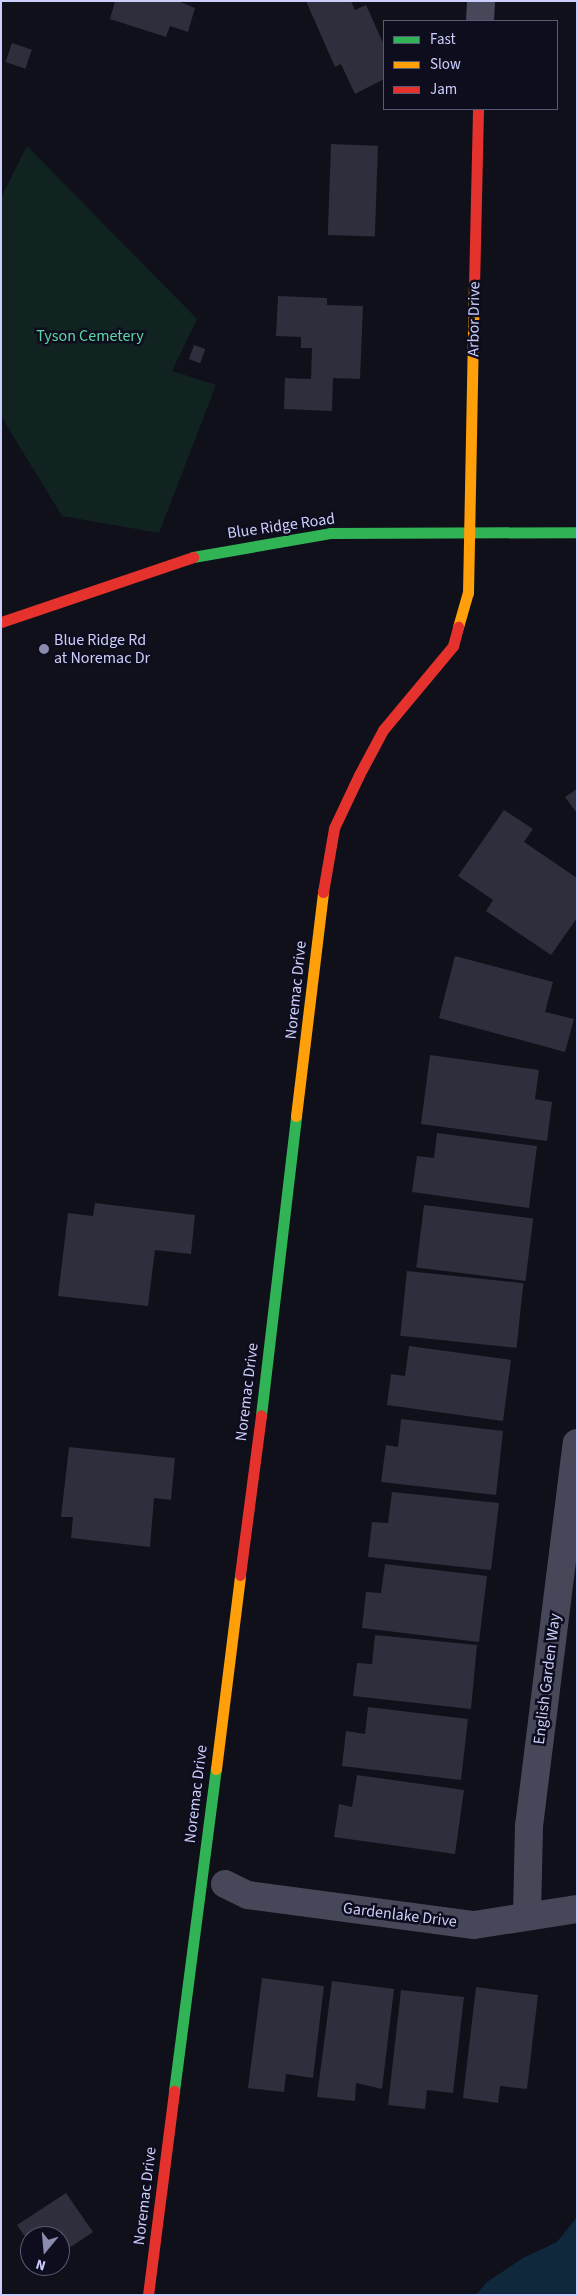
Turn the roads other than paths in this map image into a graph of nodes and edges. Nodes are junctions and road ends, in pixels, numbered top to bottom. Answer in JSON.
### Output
{"nodes":[{"id":1,"x":480,"y":1,"type":"edge"},
{"id":2,"x":480,"y":20,"type":"edge"},
{"id":3,"x":478,"y":110,"type":"edge"},
{"id":4,"x":470,"y":530,"type":"junction"},
{"id":5,"x":577,"y":532,"type":"edge"},
{"id":6,"x":1,"y":622,"type":"edge"},
{"id":7,"x":577,"y":1443,"type":"edge"},
{"id":8,"x":225,"y":1884,"type":"dead end"},
{"id":9,"x":577,"y":1909,"type":"edge"},
{"id":10,"x":528,"y":1915,"type":"junction"},
{"id":11,"x":148,"y":2295,"type":"edge"}],
"edges":[{"from":1,"to":2,"type":"street"},
{"from":3,"to":4,"type":"street","name":"Arbor Drive"},
{"from":4,"to":5,"type":"street","name":"Blue Ridge Road"},
{"from":4,"to":6,"type":"street","name":"Blue Ridge Road"},
{"from":4,"to":11,"type":"street","name":"Noremac Drive"},
{"from":7,"to":10,"type":"street","name":"English Garden Way"},
{"from":8,"to":10,"type":"street","name":"Gardenlake Drive"},
{"from":9,"to":10,"type":"street","name":"Gardenlake Drive"}]}
